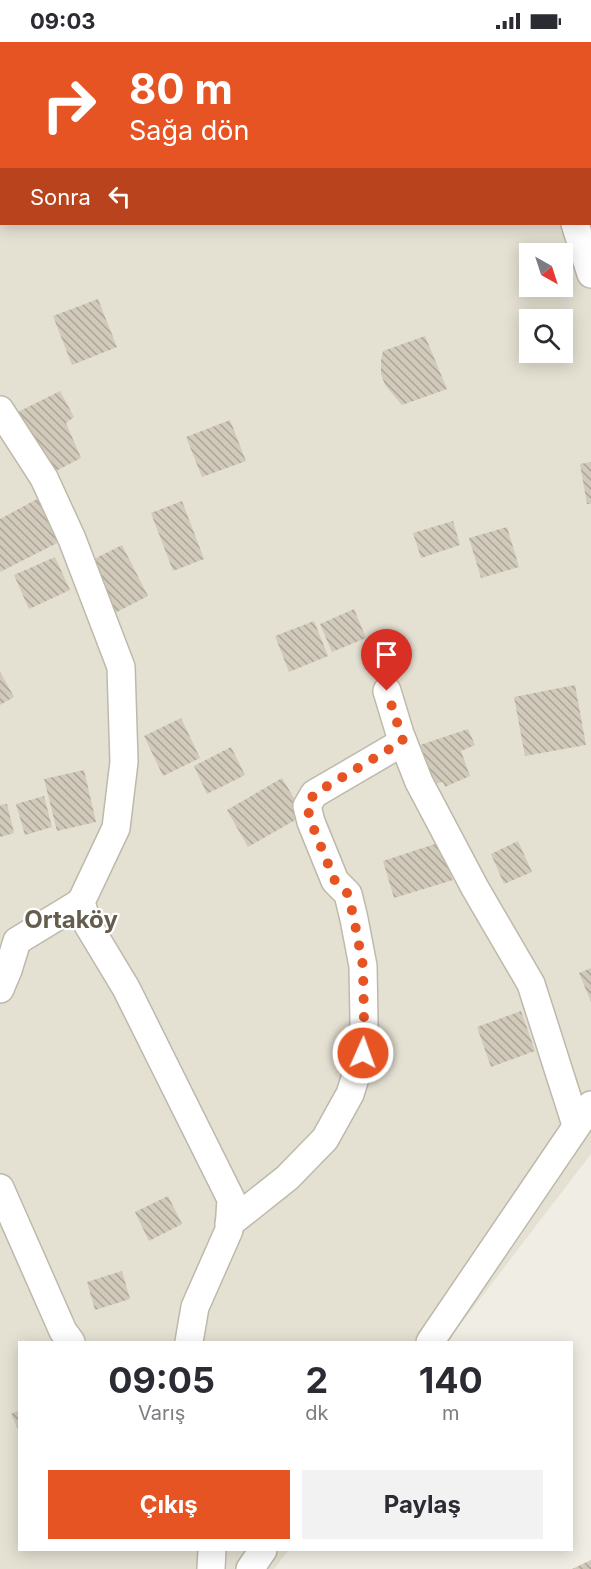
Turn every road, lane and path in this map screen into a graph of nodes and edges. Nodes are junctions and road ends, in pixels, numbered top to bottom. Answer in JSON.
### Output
{"nodes":[{"id":1,"x":575,"y":225,"type":"edge"},
{"id":2,"x":591,"y":274,"type":"edge"},
{"id":3,"x":0,"y":410,"type":"edge"},
{"id":4,"x":387,"y":691,"type":"dead end"},
{"id":5,"x":403,"y":741,"type":"junction"},
{"id":6,"x":81,"y":902,"type":"junction"},
{"id":7,"x":3,"y":973,"type":"edge"},
{"id":8,"x":584,"y":1115,"type":"edge"},
{"id":9,"x":0,"y":1188,"type":"edge"},
{"id":10,"x":229,"y":1224,"type":"junction"},
{"id":11,"x":69,"y":1341,"type":"edge"},
{"id":12,"x":189,"y":1341,"type":"edge"},
{"id":13,"x":431,"y":1341,"type":"edge"},
{"id":14,"x":212,"y":1551,"type":"edge"},
{"id":15,"x":261,"y":1551,"type":"edge"},
{"id":16,"x":211,"y":1569,"type":"edge"},
{"id":17,"x":250,"y":1569,"type":"edge"}],
"edges":[{"from":1,"to":2,"type":"street"},
{"from":3,"to":6,"type":"street"},
{"from":4,"to":5,"type":"street"},
{"from":5,"to":8,"type":"street"},
{"from":5,"to":10,"type":"street"},
{"from":6,"to":7,"type":"street"},
{"from":6,"to":10,"type":"street"},
{"from":8,"to":13,"type":"street"},
{"from":9,"to":11,"type":"street"},
{"from":10,"to":12,"type":"street"},
{"from":14,"to":16,"type":"street"},
{"from":15,"to":17,"type":"street"}]}
